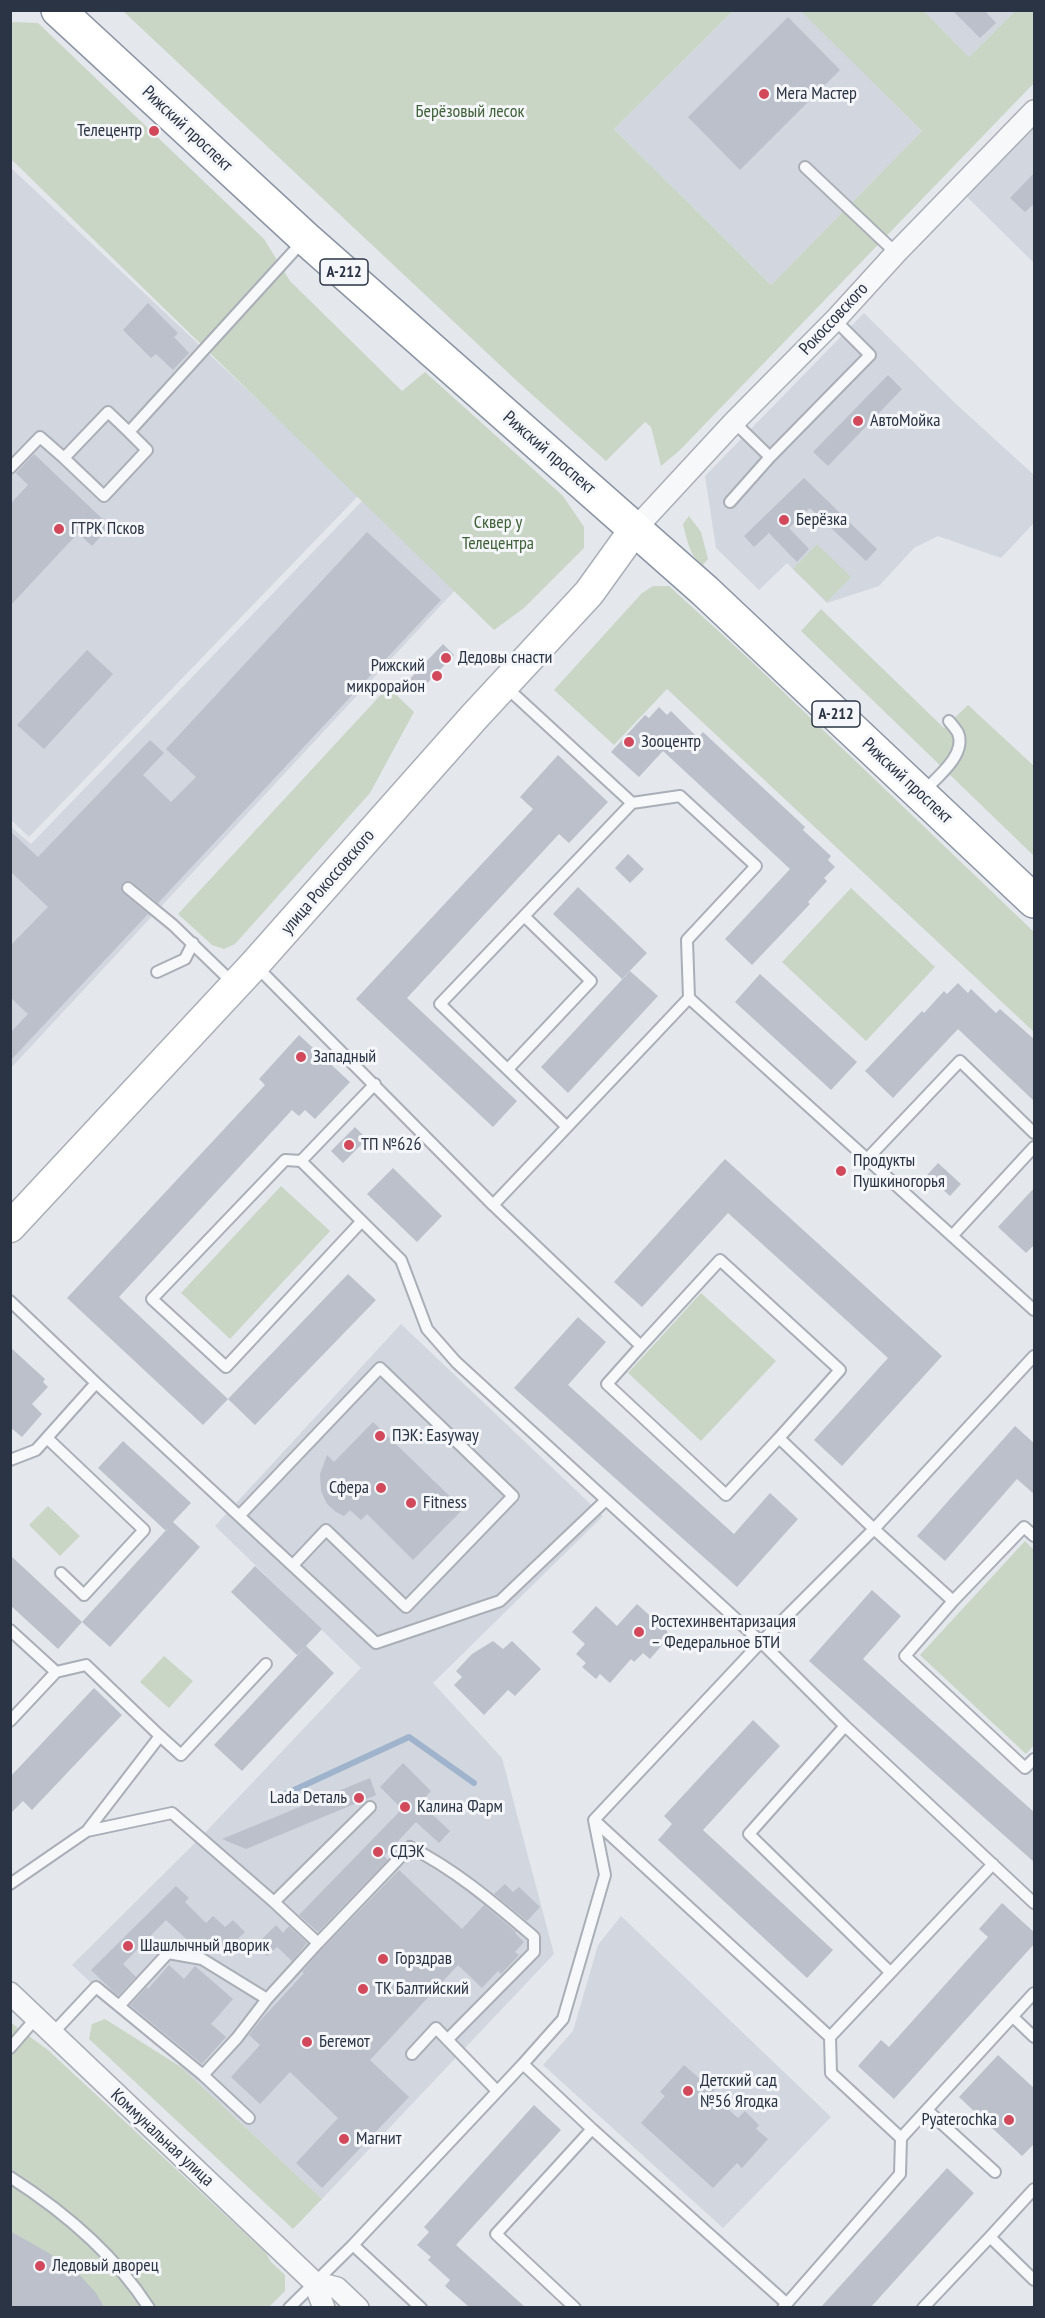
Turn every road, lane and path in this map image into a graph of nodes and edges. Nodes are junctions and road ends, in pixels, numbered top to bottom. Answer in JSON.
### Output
{"nodes":[{"id":1,"x":58,"y":10,"type":"edge"},
{"id":2,"x":1035,"y":111,"type":"edge"},
{"id":3,"x":806,"y":168,"type":"dead end"},
{"id":4,"x":306,"y":238,"type":"junction"},
{"id":5,"x":896,"y":253,"type":"junction"},
{"id":6,"x":835,"y":320,"type":"junction"},
{"id":7,"x":735,"y":422,"type":"junction"},
{"id":8,"x":129,"y":432,"type":"junction"},
{"id":9,"x":64,"y":458,"type":"junction"},
{"id":10,"x":770,"y":458,"type":"junction"},
{"id":11,"x":10,"y":468,"type":"edge"},
{"id":12,"x":730,"y":502,"type":"dead end"},
{"id":13,"x":635,"y":529,"type":"junction"},
{"id":14,"x":504,"y":685,"type":"junction"},
{"id":15,"x":950,"y":721,"type":"dead end"},
{"id":16,"x":921,"y":794,"type":"junction"},
{"id":17,"x":632,"y":803,"type":"junction"},
{"id":18,"x":128,"y":888,"type":"dead end"},
{"id":19,"x":1035,"y":901,"type":"edge"},
{"id":20,"x":524,"y":916,"type":"junction"},
{"id":21,"x":193,"y":943,"type":"junction"},
{"id":22,"x":157,"y":972,"type":"dead end"},
{"id":23,"x":245,"y":975,"type":"junction"},
{"id":24,"x":689,"y":998,"type":"junction"},
{"id":25,"x":508,"y":1069,"type":"junction"},
{"id":26,"x":375,"y":1084,"type":"junction"},
{"id":27,"x":567,"y":1127,"type":"junction"},
{"id":28,"x":1035,"y":1133,"type":"edge"},
{"id":29,"x":1035,"y":1147,"type":"edge"},
{"id":30,"x":867,"y":1159,"type":"junction"},
{"id":31,"x":301,"y":1161,"type":"junction"},
{"id":32,"x":493,"y":1204,"type":"junction"},
{"id":33,"x":361,"y":1222,"type":"junction"},
{"id":34,"x":10,"y":1227,"type":"edge"},
{"id":35,"x":952,"y":1236,"type":"junction"},
{"id":36,"x":10,"y":1301,"type":"edge"},
{"id":37,"x":1035,"y":1311,"type":"edge"},
{"id":38,"x":641,"y":1346,"type":"junction"},
{"id":39,"x":1035,"y":1356,"type":"edge"},
{"id":40,"x":96,"y":1383,"type":"junction"},
{"id":41,"x":47,"y":1437,"type":"junction"},
{"id":42,"x":779,"y":1438,"type":"junction"},
{"id":43,"x":10,"y":1460,"type":"edge"},
{"id":44,"x":606,"y":1500,"type":"junction"},
{"id":45,"x":240,"y":1515,"type":"junction"},
{"id":46,"x":874,"y":1530,"type":"junction"},
{"id":47,"x":1035,"y":1536,"type":"edge"},
{"id":48,"x":293,"y":1565,"type":"junction"},
{"id":49,"x":61,"y":1573,"type":"dead end"},
{"id":50,"x":953,"y":1601,"type":"junction"},
{"id":51,"x":10,"y":1630,"type":"edge"},
{"id":52,"x":761,"y":1642,"type":"junction"},
{"id":53,"x":266,"y":1664,"type":"dead end"},
{"id":54,"x":56,"y":1672,"type":"junction"},
{"id":55,"x":10,"y":1721,"type":"edge"},
{"id":56,"x":845,"y":1726,"type":"junction"},
{"id":57,"x":160,"y":1736,"type":"junction"},
{"id":58,"x":1035,"y":1759,"type":"edge"},
{"id":59,"x":370,"y":1807,"type":"dead end"},
{"id":60,"x":594,"y":1820,"type":"junction"},
{"id":61,"x":87,"y":1831,"type":"junction"},
{"id":62,"x":993,"y":1864,"type":"junction"},
{"id":63,"x":12,"y":1881,"type":"edge"},
{"id":64,"x":274,"y":1902,"type":"junction"},
{"id":65,"x":1035,"y":1903,"type":"edge"},
{"id":66,"x":318,"y":1943,"type":"junction"},
{"id":67,"x":891,"y":1972,"type":"junction"},
{"id":68,"x":1035,"y":1993,"type":"edge"},
{"id":69,"x":10,"y":1994,"type":"edge"},
{"id":70,"x":267,"y":1999,"type":"junction"},
{"id":71,"x":119,"y":2006,"type":"junction"},
{"id":72,"x":1013,"y":2017,"type":"junction"},
{"id":73,"x":37,"y":2018,"type":"junction"},
{"id":74,"x":52,"y":2034,"type":"junction"},
{"id":75,"x":830,"y":2037,"type":"junction"},
{"id":76,"x":1035,"y":2037,"type":"edge"},
{"id":77,"x":448,"y":2039,"type":"junction"},
{"id":78,"x":10,"y":2048,"type":"edge"},
{"id":79,"x":412,"y":2054,"type":"dead end"},
{"id":80,"x":522,"y":2064,"type":"junction"},
{"id":81,"x":203,"y":2076,"type":"junction"},
{"id":82,"x":496,"y":2091,"type":"junction"},
{"id":83,"x":927,"y":2110,"type":"junction"},
{"id":84,"x":249,"y":2118,"type":"dead end"},
{"id":85,"x":592,"y":2129,"type":"junction"},
{"id":86,"x":901,"y":2138,"type":"junction"},
{"id":87,"x":995,"y":2172,"type":"dead end"},
{"id":88,"x":10,"y":2177,"type":"edge"},
{"id":89,"x":1035,"y":2189,"type":"edge"},
{"id":90,"x":990,"y":2237,"type":"junction"},
{"id":91,"x":352,"y":2245,"type":"junction"},
{"id":92,"x":1035,"y":2280,"type":"edge"},
{"id":93,"x":314,"y":2282,"type":"junction"},
{"id":94,"x":784,"y":2305,"type":"edge"},
{"id":95,"x":149,"y":2307,"type":"edge"},
{"id":96,"x":290,"y":2307,"type":"edge"},
{"id":97,"x":324,"y":2307,"type":"edge"},
{"id":98,"x":358,"y":2307,"type":"edge"},
{"id":99,"x":421,"y":2307,"type":"edge"},
{"id":100,"x":575,"y":2307,"type":"edge"},
{"id":101,"x":923,"y":2307,"type":"edge"}],
"edges":[{"from":1,"to":4,"type":"highway","name":"Рижский проспект","number":"А-212"},
{"from":2,"to":5,"type":"street","name":"Рокоссовского"},
{"from":3,"to":5,"type":"lane"},
{"from":4,"to":8,"type":"lane"},
{"from":4,"to":13,"type":"highway","name":"Рижский проспект","number":"А-212"},
{"from":5,"to":6,"type":"street","name":"Рокоссовского"},
{"from":6,"to":7,"type":"street","name":"Рокоссовского"},
{"from":6,"to":10,"type":"lane"},
{"from":7,"to":10,"type":"lane"},
{"from":7,"to":13,"type":"street","name":"Рокоссовского"},
{"from":8,"to":9,"type":"lane"},
{"from":8,"to":9,"type":"lane"},
{"from":9,"to":11,"type":"lane"},
{"from":10,"to":12,"type":"lane"},
{"from":13,"to":14,"type":"main road","name":"улица Рокоссовского"},
{"from":13,"to":16,"type":"highway","name":"Рижский проспект","number":"А-212"},
{"from":14,"to":17,"type":"lane"},
{"from":14,"to":23,"type":"main road","name":"улица Рокоссовского"},
{"from":15,"to":16,"type":"lane"},
{"from":16,"to":19,"type":"highway","name":"Рижский проспект","number":"А-212"},
{"from":17,"to":20,"type":"lane"},
{"from":17,"to":24,"type":"lane"},
{"from":18,"to":21,"type":"lane"},
{"from":20,"to":25,"type":"lane"},
{"from":20,"to":25,"type":"lane"},
{"from":21,"to":22,"type":"lane"},
{"from":21,"to":23,"type":"lane"},
{"from":23,"to":26,"type":"lane"},
{"from":23,"to":34,"type":"main road","name":"улица Рокоссовского"},
{"from":24,"to":27,"type":"lane"},
{"from":24,"to":30,"type":"lane"},
{"from":25,"to":27,"type":"lane"},
{"from":26,"to":31,"type":"lane"},
{"from":26,"to":32,"type":"lane"},
{"from":27,"to":32,"type":"lane"},
{"from":28,"to":30,"type":"lane"},
{"from":29,"to":35,"type":"lane"},
{"from":30,"to":35,"type":"lane"},
{"from":31,"to":33,"type":"lane"},
{"from":31,"to":33,"type":"lane"},
{"from":32,"to":38,"type":"lane"},
{"from":33,"to":44,"type":"lane"},
{"from":35,"to":37,"type":"lane"},
{"from":36,"to":40,"type":"lane"},
{"from":38,"to":42,"type":"lane"},
{"from":38,"to":42,"type":"lane"},
{"from":39,"to":46,"type":"lane"},
{"from":40,"to":41,"type":"lane"},
{"from":40,"to":45,"type":"lane"},
{"from":41,"to":43,"type":"lane"},
{"from":41,"to":49,"type":"lane"},
{"from":42,"to":46,"type":"lane"},
{"from":44,"to":48,"type":"lane"},
{"from":44,"to":52,"type":"lane"},
{"from":45,"to":48,"type":"lane"},
{"from":45,"to":48,"type":"lane"},
{"from":46,"to":50,"type":"lane"},
{"from":46,"to":52,"type":"lane"},
{"from":47,"to":50,"type":"lane"},
{"from":50,"to":58,"type":"lane"},
{"from":51,"to":54,"type":"lane"},
{"from":52,"to":56,"type":"lane"},
{"from":52,"to":60,"type":"lane"},
{"from":53,"to":57,"type":"lane"},
{"from":54,"to":55,"type":"lane"},
{"from":54,"to":57,"type":"lane"},
{"from":56,"to":62,"type":"lane"},
{"from":56,"to":67,"type":"lane"},
{"from":57,"to":61,"type":"lane"},
{"from":59,"to":64,"type":"lane"},
{"from":60,"to":75,"type":"lane"},
{"from":60,"to":80,"type":"lane"},
{"from":61,"to":63,"type":"lane"},
{"from":61,"to":64,"type":"lane"},
{"from":62,"to":65,"type":"lane"},
{"from":62,"to":67,"type":"lane"},
{"from":64,"to":66,"type":"lane"},
{"from":66,"to":70,"type":"lane"},
{"from":66,"to":77,"type":"lane"},
{"from":67,"to":75,"type":"lane"},
{"from":68,"to":72,"type":"lane"},
{"from":69,"to":73,"type":"street","name":"Коммунальная улица"},
{"from":70,"to":71,"type":"lane"},
{"from":70,"to":81,"type":"lane"},
{"from":71,"to":74,"type":"lane"},
{"from":71,"to":81,"type":"lane"},
{"from":72,"to":76,"type":"lane"},
{"from":72,"to":83,"type":"lane"},
{"from":73,"to":74,"type":"street","name":"Коммунальная улица"},
{"from":73,"to":78,"type":"lane"},
{"from":74,"to":93,"type":"street","name":"Коммунальная улица"},
{"from":75,"to":86,"type":"lane"},
{"from":77,"to":79,"type":"lane"},
{"from":77,"to":82,"type":"lane"},
{"from":80,"to":82,"type":"lane"},
{"from":80,"to":85,"type":"lane"},
{"from":81,"to":84,"type":"lane"},
{"from":82,"to":91,"type":"lane"},
{"from":83,"to":86,"type":"lane"},
{"from":83,"to":87,"type":"lane"},
{"from":85,"to":94,"type":"lane"},
{"from":85,"to":100,"type":"lane"},
{"from":86,"to":94,"type":"lane"},
{"from":88,"to":95,"type":"lane"},
{"from":89,"to":90,"type":"lane"},
{"from":90,"to":92,"type":"lane"},
{"from":90,"to":101,"type":"lane"},
{"from":91,"to":93,"type":"lane"},
{"from":91,"to":99,"type":"lane"},
{"from":93,"to":96,"type":"lane"},
{"from":93,"to":97,"type":"street","name":"Коммунальная улица"},
{"from":93,"to":98,"type":"street","name":"Коммунальная улица"}]}
